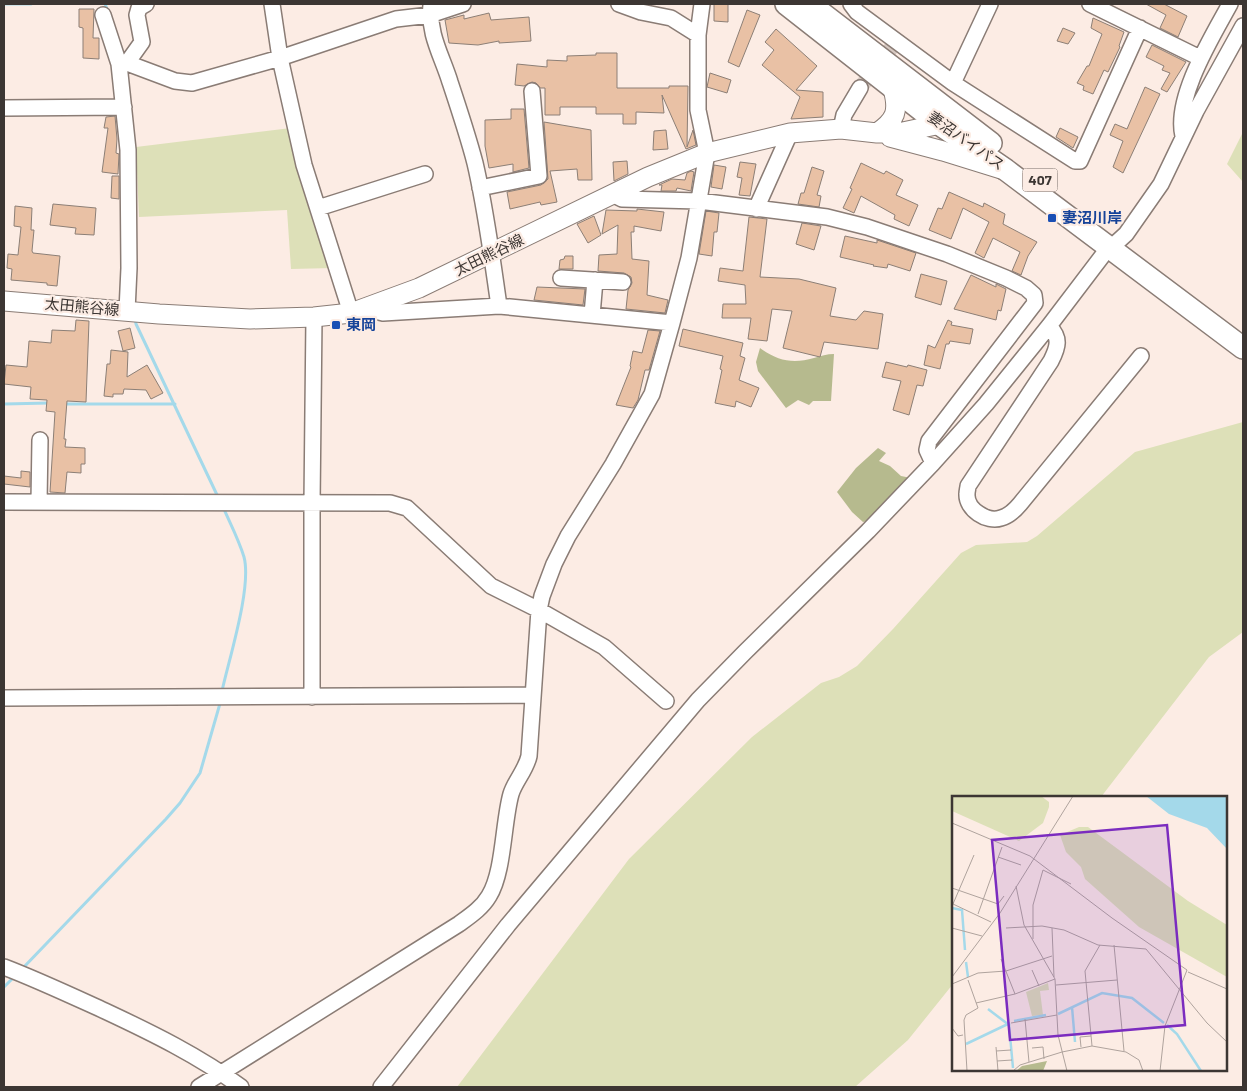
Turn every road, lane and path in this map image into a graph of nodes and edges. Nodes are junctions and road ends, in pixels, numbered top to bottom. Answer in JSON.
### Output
{"nodes":[{"id":1,"x":146,"y":4,"type":"edge"},
{"id":2,"x":272,"y":4,"type":"edge"},
{"id":3,"x":463,"y":4,"type":"edge"},
{"id":4,"x":619,"y":4,"type":"edge"},
{"id":5,"x":702,"y":4,"type":"edge"},
{"id":6,"x":786,"y":4,"type":"edge"},
{"id":7,"x":810,"y":4,"type":"edge"},
{"id":8,"x":851,"y":4,"type":"edge"},
{"id":9,"x":990,"y":4,"type":"edge"},
{"id":10,"x":1090,"y":4,"type":"edge"},
{"id":11,"x":1230,"y":4,"type":"edge"},
{"id":12,"x":430,"y":9,"type":"edge"},
{"id":13,"x":103,"y":15,"type":"dead end"},
{"id":14,"x":1243,"y":26,"type":"edge"},
{"id":15,"x":1140,"y":28,"type":"junction"},
{"id":16,"x":698,"y":35,"type":"junction"},
{"id":17,"x":280,"y":58,"type":"junction"},
{"id":18,"x":1200,"y":58,"type":"junction"},
{"id":19,"x":123,"y":64,"type":"junction"},
{"id":20,"x":953,"y":83,"type":"junction"},
{"id":21,"x":860,"y":88,"type":"tunnel mouth"},
{"id":22,"x":893,"y":89,"type":"junction"},
{"id":23,"x":532,"y":91,"type":"dead end"},
{"id":24,"x":124,"y":107,"type":"junction"},
{"id":25,"x":4,"y":108,"type":"edge"},
{"id":26,"x":960,"y":120,"type":"junction"},
{"id":27,"x":939,"y":124,"type":"junction"},
{"id":28,"x":841,"y":129,"type":"junction"},
{"id":29,"x":790,"y":133,"type":"junction"},
{"id":30,"x":877,"y":133,"type":"junction"},
{"id":31,"x":1183,"y":138,"type":"junction"},
{"id":32,"x":707,"y":153,"type":"junction"},
{"id":33,"x":1006,"y":170,"type":"junction"},
{"id":34,"x":425,"y":174,"type":"dead end"},
{"id":35,"x":480,"y":188,"type":"junction"},
{"id":36,"x":612,"y":194,"type":"junction"},
{"id":37,"x":699,"y":201,"type":"junction"},
{"id":38,"x":318,"y":208,"type":"junction"},
{"id":39,"x":756,"y":209,"type":"junction"},
{"id":40,"x":1120,"y":249,"type":"junction"},
{"id":41,"x":492,"y":254,"type":"junction"},
{"id":42,"x":561,"y":278,"type":"dead end"},
{"id":43,"x":595,"y":280,"type":"junction"},
{"id":44,"x":623,"y":282,"type":"dead end"},
{"id":45,"x":4,"y":301,"type":"edge"},
{"id":46,"x":499,"y":306,"type":"junction"},
{"id":47,"x":357,"y":310,"type":"junction"},
{"id":48,"x":127,"y":311,"type":"junction"},
{"id":49,"x":592,"y":316,"type":"junction"},
{"id":50,"x":314,"y":317,"type":"junction"},
{"id":51,"x":672,"y":323,"type":"junction"},
{"id":52,"x":1049,"y":326,"type":"junction"},
{"id":53,"x":1243,"y":332,"type":"edge"},
{"id":54,"x":1243,"y":348,"type":"edge"},
{"id":55,"x":1141,"y":356,"type":"dead end"},
{"id":56,"x":40,"y":440,"type":"dead end"},
{"id":57,"x":933,"y":463,"type":"junction"},
{"id":58,"x":4,"y":502,"type":"edge"},
{"id":59,"x":39,"y":502,"type":"junction"},
{"id":60,"x":312,"y":503,"type":"junction"},
{"id":61,"x":539,"y":610,"type":"junction"},
{"id":62,"x":533,"y":695,"type":"junction"},
{"id":63,"x":312,"y":697,"type":"junction"},
{"id":64,"x":4,"y":698,"type":"edge"},
{"id":65,"x":666,"y":701,"type":"dead end"},
{"id":66,"x":4,"y":967,"type":"edge"},
{"id":67,"x":221,"y":1073,"type":"junction"},
{"id":68,"x":199,"y":1087,"type":"edge"},
{"id":69,"x":241,"y":1087,"type":"edge"},
{"id":70,"x":381,"y":1087,"type":"edge"}],
"edges":[{"from":1,"to":19,"type":"street"},
{"from":2,"to":17,"type":"street"},
{"from":3,"to":12,"type":"street"},
{"from":4,"to":16,"type":"street"},
{"from":5,"to":16,"type":"street"},
{"from":6,"to":22,"type":"highway","name":"妻沼バイパス","number":"407"},
{"from":7,"to":26,"type":"highway","name":"妻沼バイパス","number":"407"},
{"from":8,"to":20,"type":"street"},
{"from":9,"to":20,"type":"street"},
{"from":10,"to":15,"type":"street"},
{"from":11,"to":18,"type":"street"},
{"from":12,"to":17,"type":"street"},
{"from":12,"to":35,"type":"street"},
{"from":13,"to":19,"type":"street"},
{"from":14,"to":31,"type":"street"},
{"from":15,"to":18,"type":"street"},
{"from":15,"to":20,"type":"street"},
{"from":16,"to":32,"type":"street"},
{"from":17,"to":19,"type":"street"},
{"from":17,"to":38,"type":"street"},
{"from":18,"to":31,"type":"street"},
{"from":19,"to":24,"type":"street"},
{"from":21,"to":28,"type":"street"},
{"from":22,"to":27,"type":"highway","name":"妻沼バイパス","number":"407"},
{"from":22,"to":30,"type":"main road"},
{"from":23,"to":35,"type":"street"},
{"from":24,"to":25,"type":"street"},
{"from":24,"to":48,"type":"street"},
{"from":26,"to":27,"type":"main road","name":"太田熊谷線"},
{"from":26,"to":40,"type":"highway","name":"妻沼バイパス","number":"407"},
{"from":27,"to":30,"type":"main road","name":"太田熊谷線"},
{"from":27,"to":33,"type":"highway","name":"妻沼バイパス","number":"407"},
{"from":28,"to":29,"type":"main road","name":"太田熊谷線"},
{"from":28,"to":30,"type":"main road","name":"太田熊谷線"},
{"from":29,"to":32,"type":"main road","name":"太田熊谷線"},
{"from":29,"to":39,"type":"street"},
{"from":30,"to":33,"type":"main road"},
{"from":31,"to":40,"type":"street"},
{"from":32,"to":36,"type":"main road","name":"太田熊谷線"},
{"from":32,"to":37,"type":"street"},
{"from":33,"to":40,"type":"highway","name":"妻沼バイパス","number":"407"},
{"from":34,"to":38,"type":"street"},
{"from":35,"to":41,"type":"street"},
{"from":36,"to":37,"type":"street"},
{"from":36,"to":41,"type":"main road","name":"太田熊谷線"},
{"from":37,"to":39,"type":"street"},
{"from":37,"to":51,"type":"street"},
{"from":38,"to":47,"type":"street"},
{"from":39,"to":57,"type":"street"},
{"from":40,"to":52,"type":"street"},
{"from":40,"to":53,"type":"highway","name":"妻沼バイパス","number":"407"},
{"from":40,"to":54,"type":"highway","name":"妻沼バイパス","number":"407"},
{"from":41,"to":46,"type":"street"},
{"from":41,"to":47,"type":"main road","name":"太田熊谷線"},
{"from":42,"to":43,"type":"street"},
{"from":43,"to":44,"type":"street"},
{"from":43,"to":49,"type":"street"},
{"from":45,"to":48,"type":"main road","name":"太田熊谷線"},
{"from":46,"to":47,"type":"street"},
{"from":46,"to":49,"type":"street"},
{"from":47,"to":50,"type":"main road","name":"太田熊谷線"},
{"from":48,"to":50,"type":"main road","name":"太田熊谷線"},
{"from":49,"to":51,"type":"street"},
{"from":50,"to":60,"type":"street"},
{"from":51,"to":61,"type":"street"},
{"from":52,"to":55,"type":"street"},
{"from":52,"to":57,"type":"street"},
{"from":56,"to":59,"type":"street"},
{"from":57,"to":70,"type":"street"},
{"from":58,"to":59,"type":"street"},
{"from":59,"to":60,"type":"street"},
{"from":60,"to":61,"type":"street"},
{"from":60,"to":63,"type":"street"},
{"from":61,"to":62,"type":"street"},
{"from":61,"to":65,"type":"street"},
{"from":62,"to":63,"type":"street"},
{"from":62,"to":67,"type":"street"},
{"from":63,"to":64,"type":"street"},
{"from":66,"to":67,"type":"street"},
{"from":67,"to":68,"type":"street"},
{"from":67,"to":69,"type":"street"}]}
